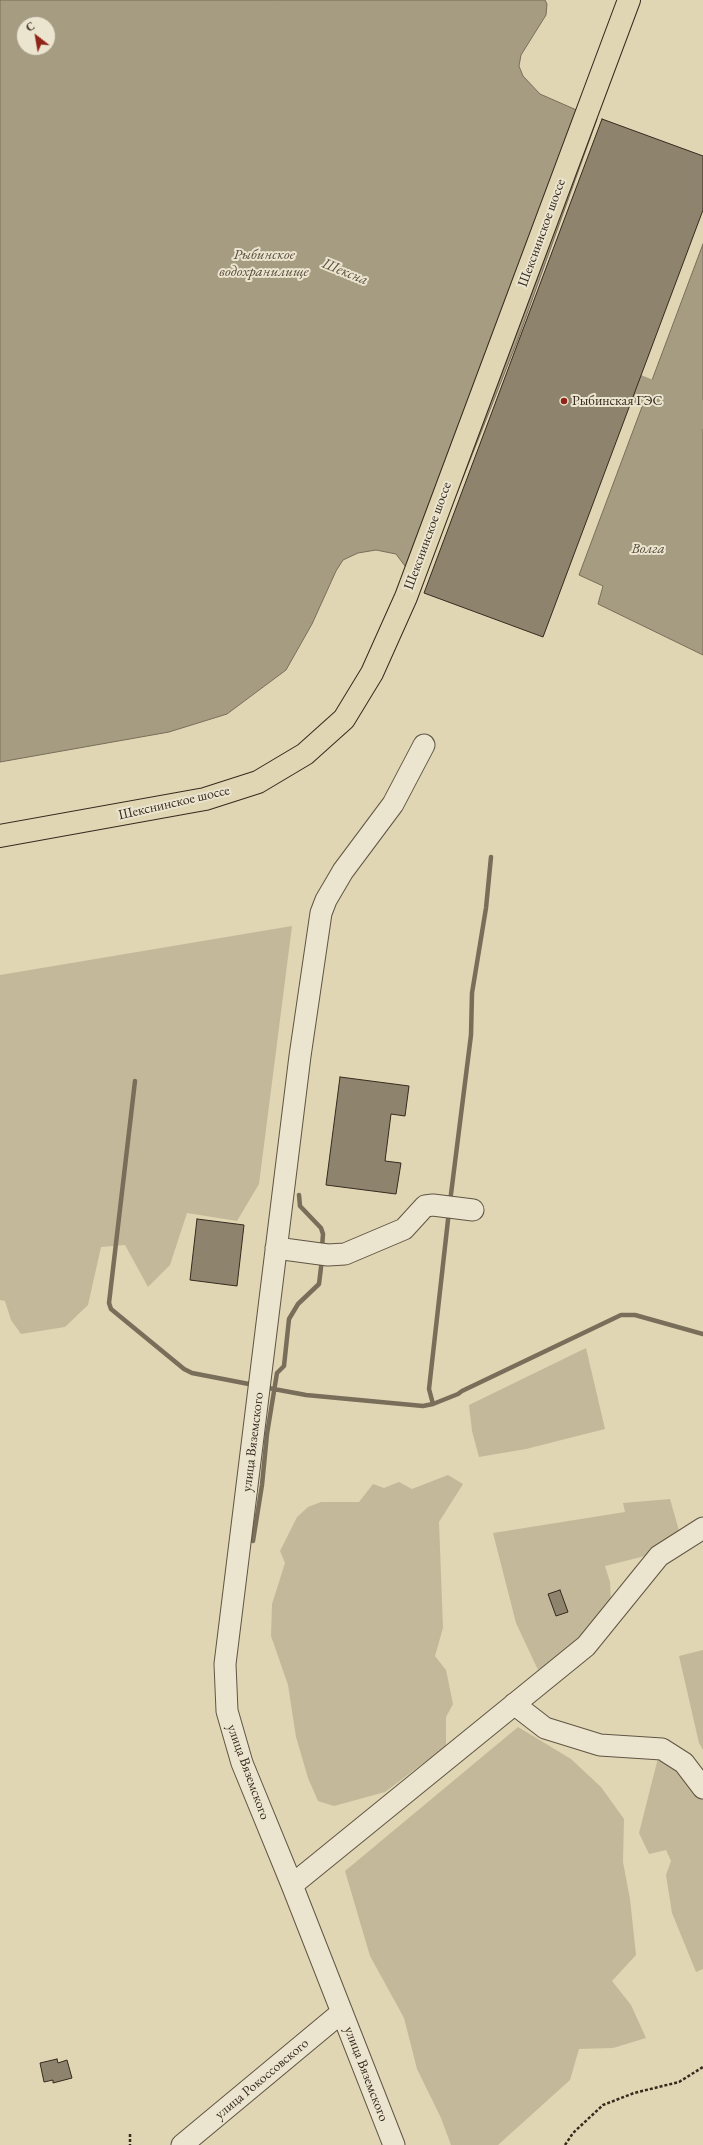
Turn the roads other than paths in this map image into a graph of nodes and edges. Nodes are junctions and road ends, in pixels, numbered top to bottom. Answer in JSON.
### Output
{"nodes":[{"id":1,"x":629,"y":0,"type":"edge"},
{"id":2,"x":424,"y":745,"type":"dead end"},
{"id":3,"x":0,"y":836,"type":"edge"},
{"id":4,"x":473,"y":1210,"type":"dead end"},
{"id":5,"x":276,"y":1248,"type":"junction"},
{"id":6,"x":703,"y":1528,"type":"edge"},
{"id":7,"x":514,"y":1704,"type":"junction"},
{"id":8,"x":703,"y":1788,"type":"edge"},
{"id":9,"x":292,"y":1885,"type":"junction"},
{"id":10,"x":342,"y":2012,"type":"junction"},
{"id":11,"x":182,"y":2145,"type":"edge"},
{"id":12,"x":394,"y":2145,"type":"edge"}],
"edges":[{"from":1,"to":3,"type":"main road","name":"Шекснинское шоссе"},
{"from":2,"to":5,"type":"street","name":"улица Вяземского"},
{"from":4,"to":5,"type":"street"},
{"from":5,"to":9,"type":"street","name":"улица Вяземского"},
{"from":6,"to":7,"type":"street"},
{"from":7,"to":8,"type":"street"},
{"from":7,"to":9,"type":"street"},
{"from":9,"to":10,"type":"street","name":"улица Вяземского"},
{"from":10,"to":11,"type":"street","name":"улица Рокоссовского"},
{"from":10,"to":12,"type":"street","name":"улица Вяземского"}]}
